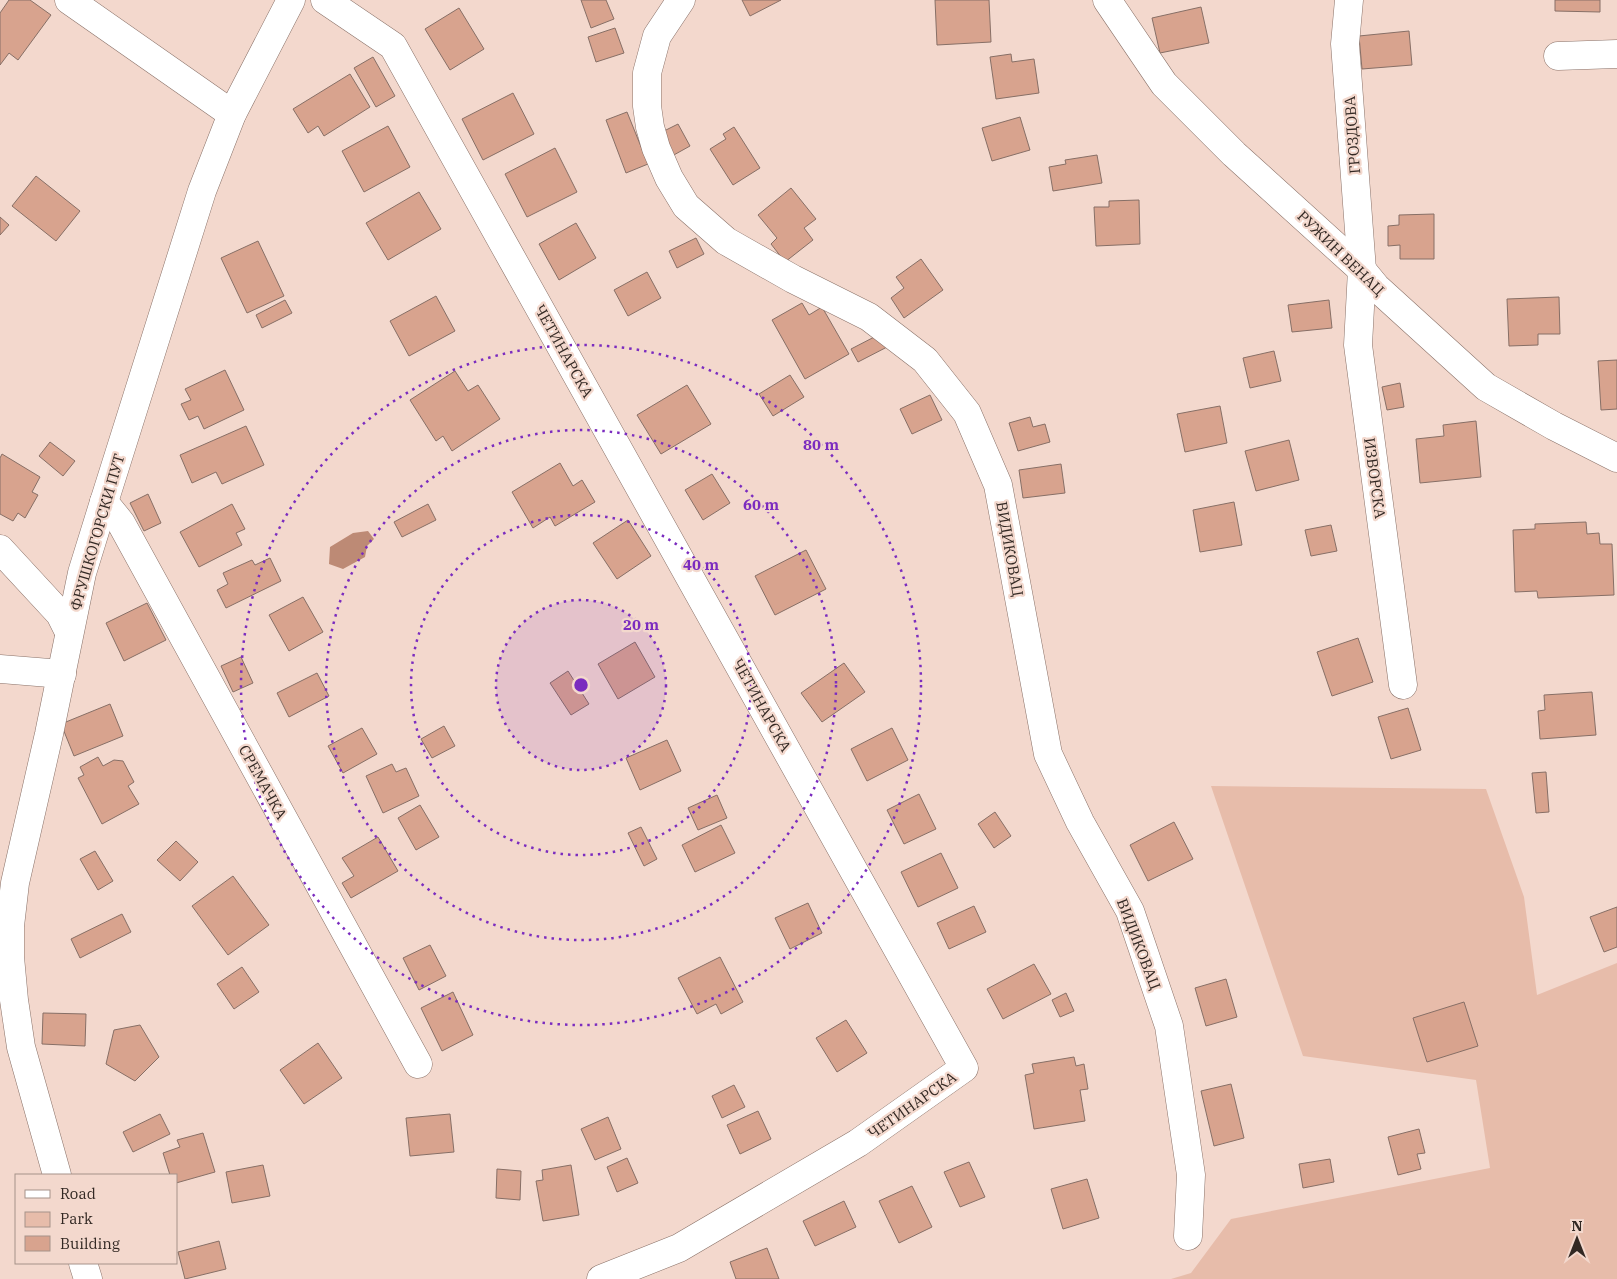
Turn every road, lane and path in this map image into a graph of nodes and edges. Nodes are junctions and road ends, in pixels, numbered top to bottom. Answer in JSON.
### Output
{"nodes":[{"id":1,"x":69,"y":0,"type":"edge"},
{"id":2,"x":291,"y":0,"type":"edge"},
{"id":3,"x":325,"y":0,"type":"edge"},
{"id":4,"x":682,"y":0,"type":"edge"},
{"id":5,"x":1107,"y":0,"type":"edge"},
{"id":6,"x":1349,"y":0,"type":"edge"},
{"id":7,"x":1617,"y":54,"type":"edge"},
{"id":8,"x":1558,"y":56,"type":"dead end"},
{"id":9,"x":232,"y":114,"type":"junction"},
{"id":10,"x":1362,"y":270,"type":"junction"},
{"id":11,"x":1617,"y":458,"type":"edge"},
{"id":12,"x":104,"y":502,"type":"junction"},
{"id":13,"x":0,"y":549,"type":"edge"},
{"id":14,"x":69,"y":632,"type":"junction"},
{"id":15,"x":0,"y":669,"type":"edge"},
{"id":16,"x":62,"y":674,"type":"junction"},
{"id":17,"x":1403,"y":685,"type":"dead end"},
{"id":18,"x":5,"y":956,"type":"edge"},
{"id":19,"x":418,"y":1064,"type":"dead end"},
{"id":20,"x":57,"y":1174,"type":"edge"},
{"id":21,"x":1188,"y":1236,"type":"dead end"},
{"id":22,"x":83,"y":1264,"type":"edge"},
{"id":23,"x":88,"y":1279,"type":"edge"},
{"id":24,"x":601,"y":1279,"type":"edge"}],
"edges":[{"from":1,"to":9,"type":"street"},
{"from":2,"to":9,"type":"street","name":"ФРУШКОГОРСКИ ПУТ"},
{"from":3,"to":24,"type":"street","name":"ЧЕТИНАРСКА"},
{"from":4,"to":21,"type":"street","name":"ВИДИКОВАЦ"},
{"from":5,"to":10,"type":"street","name":"РУЖИН ВЕНАЦ"},
{"from":6,"to":10,"type":"street","name":"ГРОЗДОВА"},
{"from":7,"to":8,"type":"street"},
{"from":9,"to":12,"type":"street","name":"ФРУШКОГОРСКИ ПУТ"},
{"from":10,"to":11,"type":"street","name":"РУЖИН ВЕНАЦ"},
{"from":10,"to":17,"type":"street","name":"ИЗВОРСКА"},
{"from":12,"to":14,"type":"street","name":"ФРУШКОГОРСКИ ПУТ"},
{"from":12,"to":19,"type":"street","name":"СРЕМАЧКА"},
{"from":13,"to":14,"type":"street"},
{"from":14,"to":16,"type":"street","name":"ФРУШКОГОРСКИ ПУТ"},
{"from":15,"to":16,"type":"street"},
{"from":16,"to":18,"type":"street","name":"ФРУШКОГОРСКИ ПУТ"},
{"from":18,"to":20,"type":"street","name":"ФРУШКОГОРСКИ ПУТ"},
{"from":22,"to":23,"type":"street"}]}
